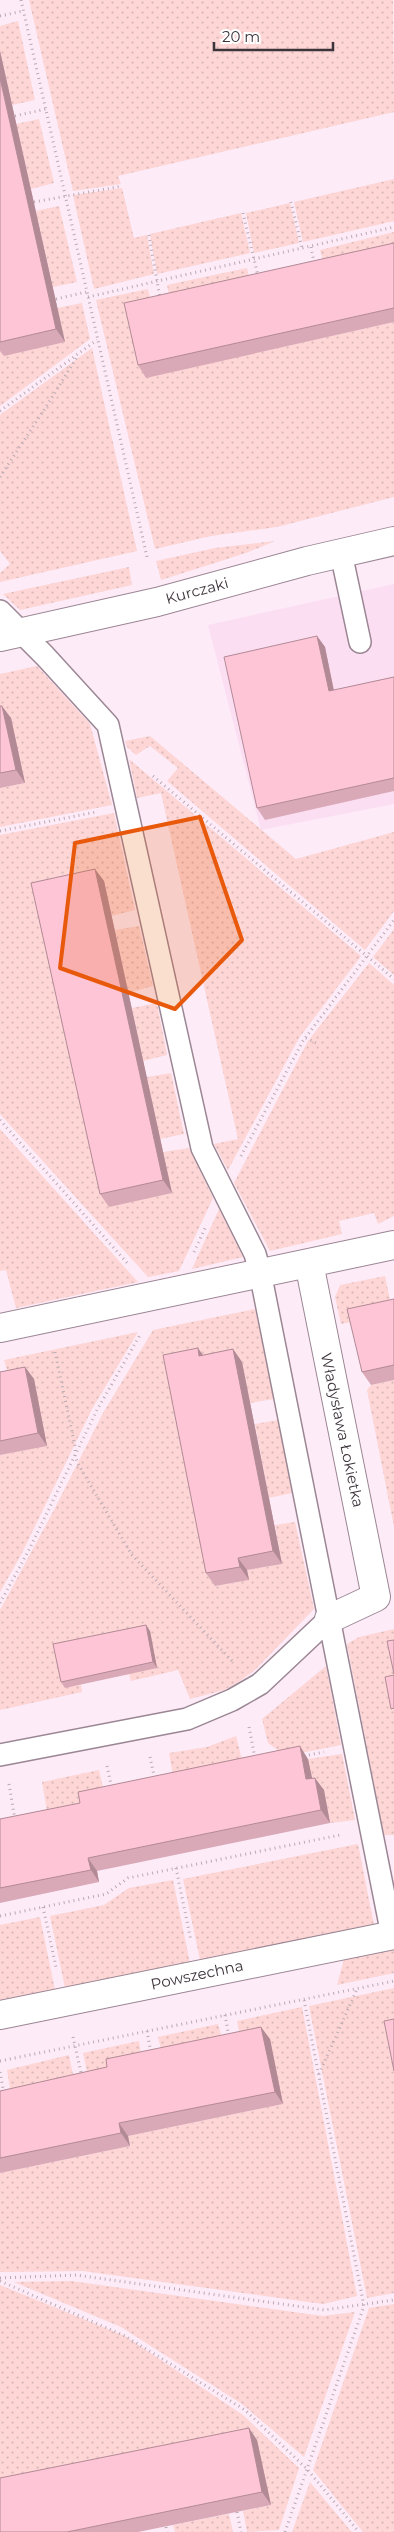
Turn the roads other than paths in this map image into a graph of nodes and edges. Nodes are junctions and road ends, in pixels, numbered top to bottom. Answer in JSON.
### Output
{"nodes":[{"id":1,"x":394,"y":541,"type":"edge"},
{"id":2,"x":341,"y":553,"type":"junction"},
{"id":3,"x":0,"y":611,"type":"edge"},
{"id":4,"x":10,"y":635,"type":"edge"},
{"id":5,"x":360,"y":642,"type":"dead end"},
{"id":6,"x":394,"y":1245,"type":"edge"},
{"id":7,"x":309,"y":1263,"type":"junction"},
{"id":8,"x":260,"y":1272,"type":"junction"},
{"id":9,"x":0,"y":1328,"type":"edge"},
{"id":10,"x":385,"y":1596,"type":"edge"},
{"id":11,"x":330,"y":1619,"type":"junction"},
{"id":12,"x":0,"y":1756,"type":"edge"},
{"id":13,"x":393,"y":1935,"type":"edge"},
{"id":14,"x":0,"y":2015,"type":"edge"}],
"edges":[{"from":1,"to":2,"type":"street","name":"Kurczaki"},
{"from":2,"to":4,"type":"street","name":"Kurczaki"},
{"from":2,"to":5,"type":"lane"},
{"from":3,"to":4,"type":"lane"},
{"from":4,"to":8,"type":"lane"},
{"from":6,"to":7,"type":"street"},
{"from":7,"to":8,"type":"street"},
{"from":7,"to":10,"type":"street","name":"Władysława Łokietka"},
{"from":8,"to":9,"type":"street"},
{"from":8,"to":11,"type":"lane"},
{"from":10,"to":11,"type":"street","name":"Władysława Łokietka"},
{"from":11,"to":12,"type":"lane"},
{"from":11,"to":13,"type":"lane"},
{"from":13,"to":14,"type":"street","name":"Powszechna"}]}
